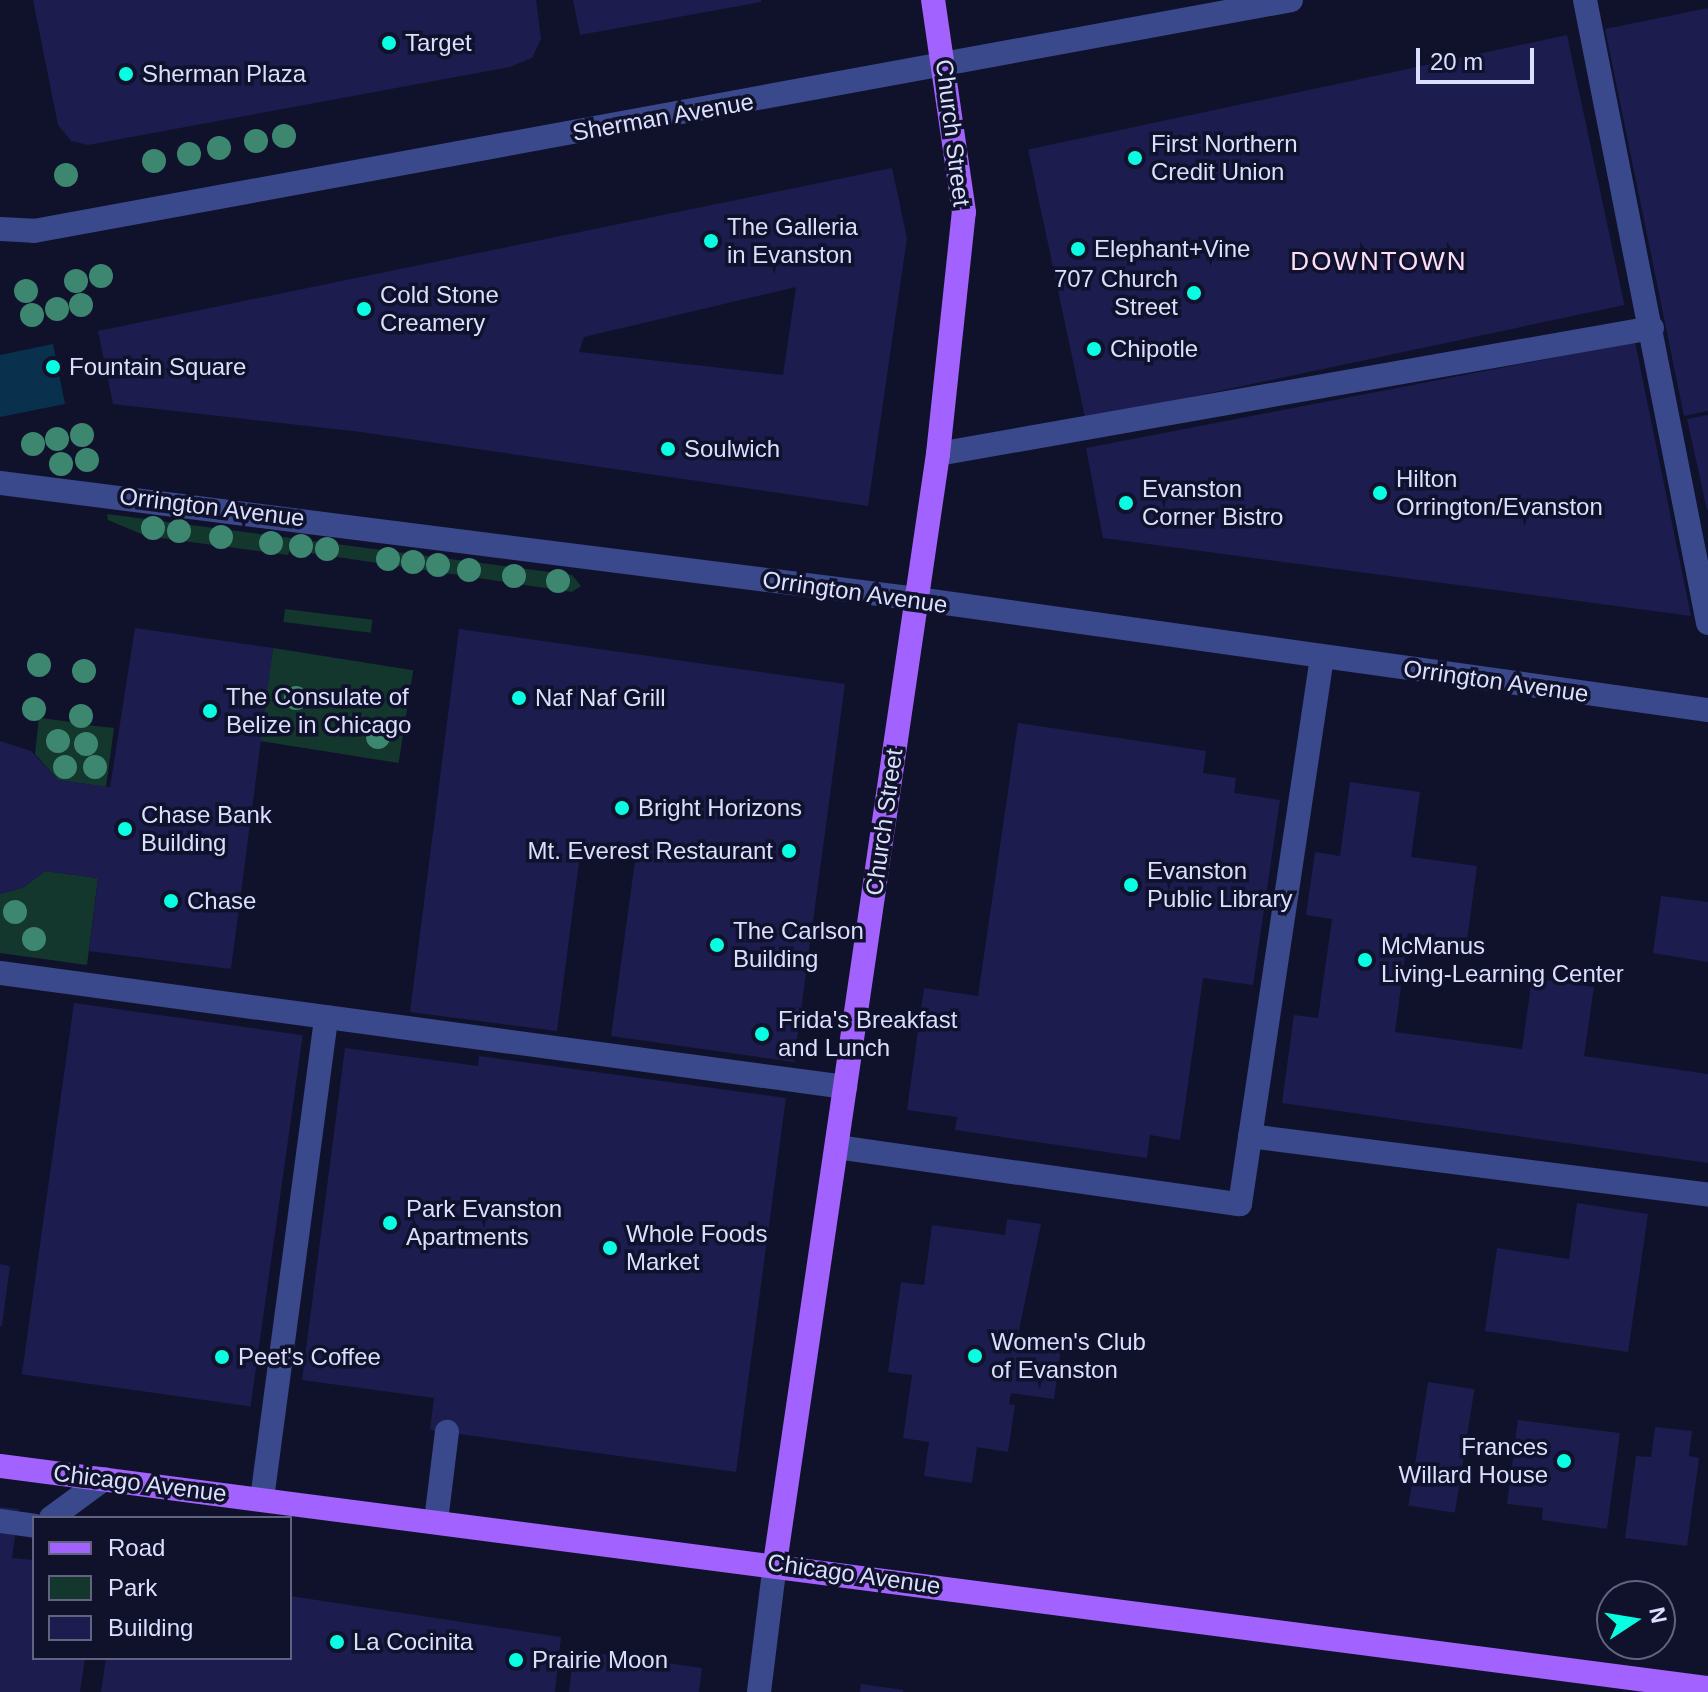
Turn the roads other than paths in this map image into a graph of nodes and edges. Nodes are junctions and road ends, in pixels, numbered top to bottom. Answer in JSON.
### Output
{"nodes":[{"id":1,"x":933,"y":0,"type":"edge"},
{"id":2,"x":1291,"y":0,"type":"edge"},
{"id":3,"x":1585,"y":0,"type":"edge"},
{"id":4,"x":945,"y":66,"type":"junction"},
{"id":5,"x":0,"y":229,"type":"edge"},
{"id":6,"x":34,"y":231,"type":"junction"},
{"id":7,"x":0,"y":247,"type":"edge"},
{"id":8,"x":1652,"y":328,"type":"junction"},
{"id":9,"x":938,"y":454,"type":"junction"},
{"id":10,"x":0,"y":483,"type":"edge"},
{"id":11,"x":917,"y":599,"type":"junction"},
{"id":12,"x":1708,"y":623,"type":"edge"},
{"id":13,"x":1322,"y":657,"type":"junction"},
{"id":14,"x":1708,"y":710,"type":"edge"},
{"id":15,"x":0,"y":973,"type":"edge"},
{"id":16,"x":326,"y":1017,"type":"junction"},
{"id":17,"x":845,"y":1087,"type":"junction"},
{"id":18,"x":1250,"y":1136,"type":"junction"},
{"id":19,"x":837,"y":1147,"type":"junction"},
{"id":20,"x":1708,"y":1195,"type":"edge"},
{"id":21,"x":447,"y":1432,"type":"dead end"},
{"id":22,"x":0,"y":1466,"type":"edge"},
{"id":23,"x":104,"y":1479,"type":"junction"},
{"id":24,"x":262,"y":1499,"type":"junction"},
{"id":25,"x":54,"y":1516,"type":"edge"},
{"id":26,"x":0,"y":1521,"type":"edge"},
{"id":27,"x":436,"y":1521,"type":"junction"},
{"id":28,"x":32,"y":1526,"type":"edge"},
{"id":29,"x":775,"y":1563,"type":"junction"},
{"id":30,"x":1708,"y":1688,"type":"edge"},
{"id":31,"x":759,"y":1692,"type":"edge"}],
"edges":[{"from":1,"to":4,"type":"main road","name":"Church Street"},
{"from":2,"to":4,"type":"street","name":"Sherman Avenue"},
{"from":3,"to":8,"type":"street"},
{"from":4,"to":6,"type":"street","name":"Sherman Avenue"},
{"from":4,"to":9,"type":"main road","name":"Church Street"},
{"from":5,"to":6,"type":"street","name":"Sherman Avenue"},
{"from":6,"to":7,"type":"street","name":"Sherman Avenue"},
{"from":8,"to":9,"type":"street"},
{"from":8,"to":12,"type":"street"},
{"from":9,"to":11,"type":"main road","name":"Church Street"},
{"from":10,"to":11,"type":"street","name":"Orrington Avenue"},
{"from":11,"to":13,"type":"street","name":"Orrington Avenue"},
{"from":11,"to":17,"type":"main road","name":"Church Street"},
{"from":13,"to":14,"type":"street","name":"Orrington Avenue"},
{"from":13,"to":18,"type":"street"},
{"from":15,"to":16,"type":"street"},
{"from":16,"to":17,"type":"street"},
{"from":16,"to":24,"type":"street"},
{"from":17,"to":19,"type":"main road","name":"Church Street"},
{"from":18,"to":19,"type":"street"},
{"from":18,"to":20,"type":"street"},
{"from":19,"to":29,"type":"main road","name":"Church Street"},
{"from":21,"to":27,"type":"street"},
{"from":22,"to":23,"type":"main road","name":"Chicago Avenue"},
{"from":23,"to":24,"type":"main road","name":"Chicago Avenue"},
{"from":23,"to":25,"type":"street"},
{"from":24,"to":27,"type":"main road","name":"Chicago Avenue"},
{"from":26,"to":28,"type":"street"},
{"from":27,"to":29,"type":"main road","name":"Chicago Avenue"},
{"from":29,"to":30,"type":"main road","name":"Chicago Avenue"},
{"from":29,"to":31,"type":"street","name":"Church Street"}]}
